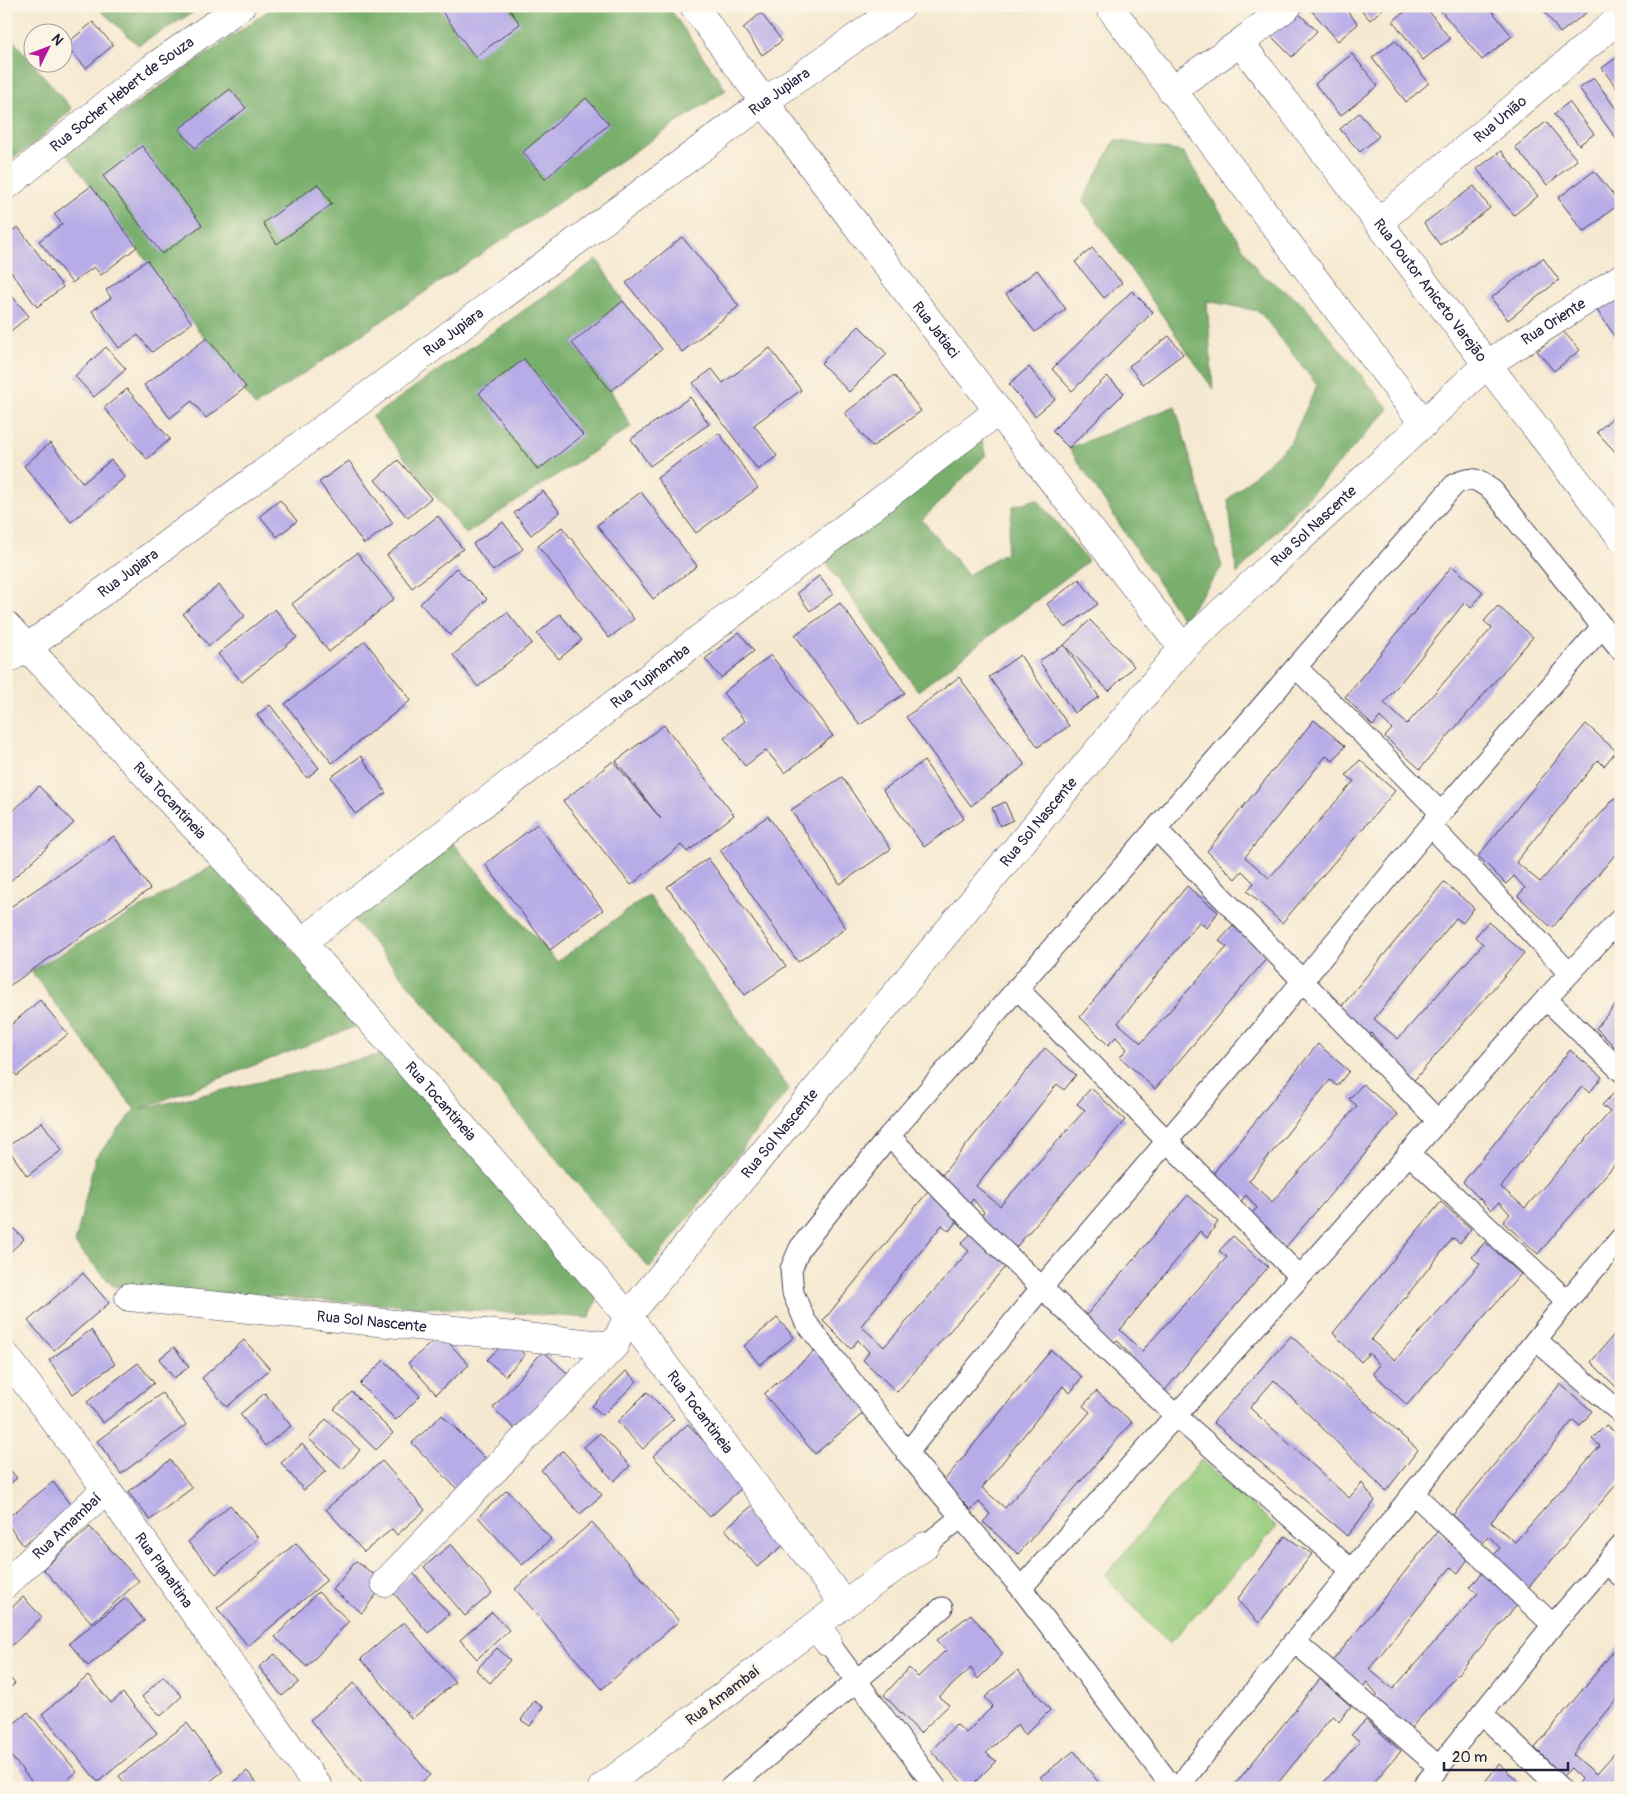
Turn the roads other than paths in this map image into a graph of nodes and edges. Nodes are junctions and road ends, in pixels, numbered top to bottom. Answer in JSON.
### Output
{"nodes":[{"id":1,"x":241,"y":6,"type":"edge"},
{"id":2,"x":694,"y":6,"type":"edge"},
{"id":3,"x":902,"y":6,"type":"edge"},
{"id":4,"x":1109,"y":6,"type":"edge"},
{"id":5,"x":1288,"y":6,"type":"edge"},
{"id":6,"x":1621,"y":17,"type":"edge"},
{"id":7,"x":1232,"y":48,"type":"junction"},
{"id":8,"x":1181,"y":84,"type":"junction"},
{"id":9,"x":764,"y":102,"type":"junction"},
{"id":10,"x":6,"y":186,"type":"edge"},
{"id":11,"x":1379,"y":222,"type":"junction"},
{"id":12,"x":1621,"y":278,"type":"edge"},
{"id":13,"x":1480,"y":370,"type":"junction"},
{"id":14,"x":998,"y":411,"type":"junction"},
{"id":15,"x":1432,"y":416,"type":"junction"},
{"id":16,"x":1621,"y":537,"type":"edge"},
{"id":17,"x":6,"y":625,"type":"edge"},
{"id":18,"x":1602,"y":627,"type":"junction"},
{"id":19,"x":1183,"y":648,"type":"junction"},
{"id":20,"x":1621,"y":650,"type":"edge"},
{"id":21,"x":16,"y":654,"type":"edge"},
{"id":22,"x":1296,"y":667,"type":"junction"},
{"id":23,"x":1436,"y":819,"type":"junction"},
{"id":24,"x":1156,"y":829,"type":"junction"},
{"id":25,"x":1621,"y":918,"type":"edge"},
{"id":26,"x":302,"y":942,"type":"junction"},
{"id":27,"x":1569,"y":973,"type":"junction"},
{"id":28,"x":1303,"y":981,"type":"junction"},
{"id":29,"x":1017,"y":988,"type":"junction"},
{"id":30,"x":1546,"y":999,"type":"junction"},
{"id":31,"x":1621,"y":1070,"type":"edge"},
{"id":32,"x":1438,"y":1121,"type":"junction"},
{"id":33,"x":889,"y":1136,"type":"junction"},
{"id":34,"x":1167,"y":1141,"type":"junction"},
{"id":35,"x":1408,"y":1153,"type":"junction"},
{"id":36,"x":1621,"y":1238,"type":"edge"},
{"id":37,"x":1300,"y":1277,"type":"junction"},
{"id":38,"x":1042,"y":1287,"type":"junction"},
{"id":39,"x":129,"y":1297,"type":"dead end"},
{"id":40,"x":1567,"y":1301,"type":"junction"},
{"id":41,"x":628,"y":1316,"type":"junction"},
{"id":42,"x":1536,"y":1340,"type":"junction"},
{"id":43,"x":614,"y":1346,"type":"junction"},
{"id":44,"x":6,"y":1356,"type":"edge"},
{"id":45,"x":1621,"y":1413,"type":"edge"},
{"id":46,"x":1176,"y":1416,"type":"junction"},
{"id":47,"x":907,"y":1453,"type":"junction"},
{"id":48,"x":106,"y":1489,"type":"junction"},
{"id":49,"x":1414,"y":1494,"type":"junction"},
{"id":50,"x":960,"y":1518,"type":"junction"},
{"id":51,"x":926,"y":1546,"type":"joint"},
{"id":52,"x":1621,"y":1546,"type":"edge"},
{"id":53,"x":1614,"y":1569,"type":"edge"},
{"id":54,"x":1351,"y":1570,"type":"junction"},
{"id":55,"x":385,"y":1583,"type":"dead end"},
{"id":56,"x":6,"y":1584,"type":"edge"},
{"id":57,"x":1021,"y":1588,"type":"junction"},
{"id":58,"x":844,"y":1604,"type":"junction"},
{"id":59,"x":942,"y":1608,"type":"dead end"},
{"id":60,"x":1553,"y":1625,"type":"junction"},
{"id":61,"x":822,"y":1634,"type":"junction"},
{"id":62,"x":1294,"y":1641,"type":"junction"},
{"id":63,"x":856,"y":1680,"type":"junction"},
{"id":64,"x":1482,"y":1714,"type":"junction"},
{"id":65,"x":1439,"y":1767,"type":"junction"},
{"id":66,"x":319,"y":1788,"type":"edge"},
{"id":67,"x":602,"y":1788,"type":"edge"},
{"id":68,"x":730,"y":1788,"type":"edge"},
{"id":69,"x":936,"y":1788,"type":"edge"},
{"id":70,"x":1173,"y":1788,"type":"edge"},
{"id":71,"x":1179,"y":1788,"type":"edge"},
{"id":72,"x":1422,"y":1788,"type":"edge"},
{"id":73,"x":1560,"y":1788,"type":"edge"}],
"edges":[{"from":1,"to":10,"type":"street","name":"Rua Socher Hebert de Souza"},
{"from":2,"to":9,"type":"street","name":"Rua Jatiaci"},
{"from":3,"to":9,"type":"street","name":"Rua Jupiara"},
{"from":4,"to":8,"type":"street"},
{"from":5,"to":7,"type":"street"},
{"from":6,"to":11,"type":"street","name":"Rua União"},
{"from":7,"to":8,"type":"street"},
{"from":7,"to":11,"type":"street","name":"Rua Doutor Aniceto Varejão"},
{"from":8,"to":15,"type":"street"},
{"from":9,"to":14,"type":"street","name":"Rua Jatiaci"},
{"from":9,"to":21,"type":"street","name":"Rua Jupiara"},
{"from":11,"to":13,"type":"street","name":"Rua Doutor Aniceto Varejão"},
{"from":12,"to":13,"type":"street","name":"Rua Oriente"},
{"from":13,"to":15,"type":"street","name":"Rua Sol Nascente"},
{"from":13,"to":16,"type":"street","name":"Rua Doutor Aniceto Varejão"},
{"from":14,"to":19,"type":"street","name":"Rua Jatiaci"},
{"from":14,"to":26,"type":"street","name":"Rua Tupinamba"},
{"from":15,"to":19,"type":"street","name":"Rua Sol Nascente"},
{"from":17,"to":21,"type":"street","name":"Rua Tocantineia"},
{"from":18,"to":20,"type":"lane"},
{"from":18,"to":22,"type":"lane"},
{"from":18,"to":23,"type":"lane"},
{"from":19,"to":41,"type":"street","name":"Rua Sol Nascente"},
{"from":21,"to":26,"type":"street","name":"Rua Tocantineia"},
{"from":22,"to":23,"type":"lane"},
{"from":22,"to":24,"type":"lane"},
{"from":23,"to":27,"type":"lane"},
{"from":23,"to":28,"type":"lane"},
{"from":24,"to":28,"type":"lane"},
{"from":24,"to":29,"type":"lane"},
{"from":25,"to":27,"type":"lane"},
{"from":26,"to":41,"type":"street","name":"Rua Tocantineia"},
{"from":27,"to":30,"type":"lane"},
{"from":28,"to":32,"type":"lane"},
{"from":28,"to":34,"type":"lane"},
{"from":29,"to":33,"type":"lane"},
{"from":29,"to":34,"type":"lane"},
{"from":30,"to":31,"type":"lane"},
{"from":30,"to":32,"type":"lane"},
{"from":32,"to":35,"type":"lane"},
{"from":33,"to":38,"type":"lane"},
{"from":33,"to":47,"type":"lane"},
{"from":34,"to":37,"type":"lane"},
{"from":34,"to":38,"type":"lane"},
{"from":35,"to":37,"type":"lane"},
{"from":35,"to":40,"type":"lane"},
{"from":36,"to":40,"type":"lane"},
{"from":37,"to":46,"type":"lane"},
{"from":38,"to":46,"type":"lane"},
{"from":38,"to":47,"type":"lane"},
{"from":39,"to":43,"type":"street","name":"Rua Sol Nascente"},
{"from":40,"to":42,"type":"lane"},
{"from":41,"to":43,"type":"street","name":"Rua Sol Nascente"},
{"from":41,"to":58,"type":"street","name":"Rua Tocantineia"},
{"from":42,"to":45,"type":"lane"},
{"from":42,"to":49,"type":"lane"},
{"from":43,"to":55,"type":"street","name":"Rua Sol Nascente"},
{"from":44,"to":48,"type":"street","name":"Rua Planaltina"},
{"from":46,"to":54,"type":"lane"},
{"from":46,"to":57,"type":"lane"},
{"from":47,"to":50,"type":"lane"},
{"from":48,"to":56,"type":"street","name":"Rua Amambaí"},
{"from":48,"to":66,"type":"street","name":"Rua Planaltina"},
{"from":49,"to":54,"type":"lane"},
{"from":49,"to":60,"type":"lane"},
{"from":50,"to":51,"type":"lane"},
{"from":50,"to":57,"type":"lane"},
{"from":51,"to":58,"type":"street","name":"Rua Amambaí"},
{"from":52,"to":53,"type":"lane"},
{"from":53,"to":60,"type":"lane"},
{"from":54,"to":62,"type":"lane"},
{"from":57,"to":70,"type":"lane"},
{"from":58,"to":61,"type":"street","name":"Rua Amambaí"},
{"from":59,"to":63,"type":"lane"},
{"from":60,"to":64,"type":"lane"},
{"from":61,"to":63,"type":"lane"},
{"from":61,"to":67,"type":"street","name":"Rua Amambaí"},
{"from":62,"to":65,"type":"lane"},
{"from":62,"to":71,"type":"lane"},
{"from":63,"to":68,"type":"lane"},
{"from":63,"to":69,"type":"lane"},
{"from":64,"to":65,"type":"lane"},
{"from":64,"to":73,"type":"lane"},
{"from":65,"to":72,"type":"lane"}]}
